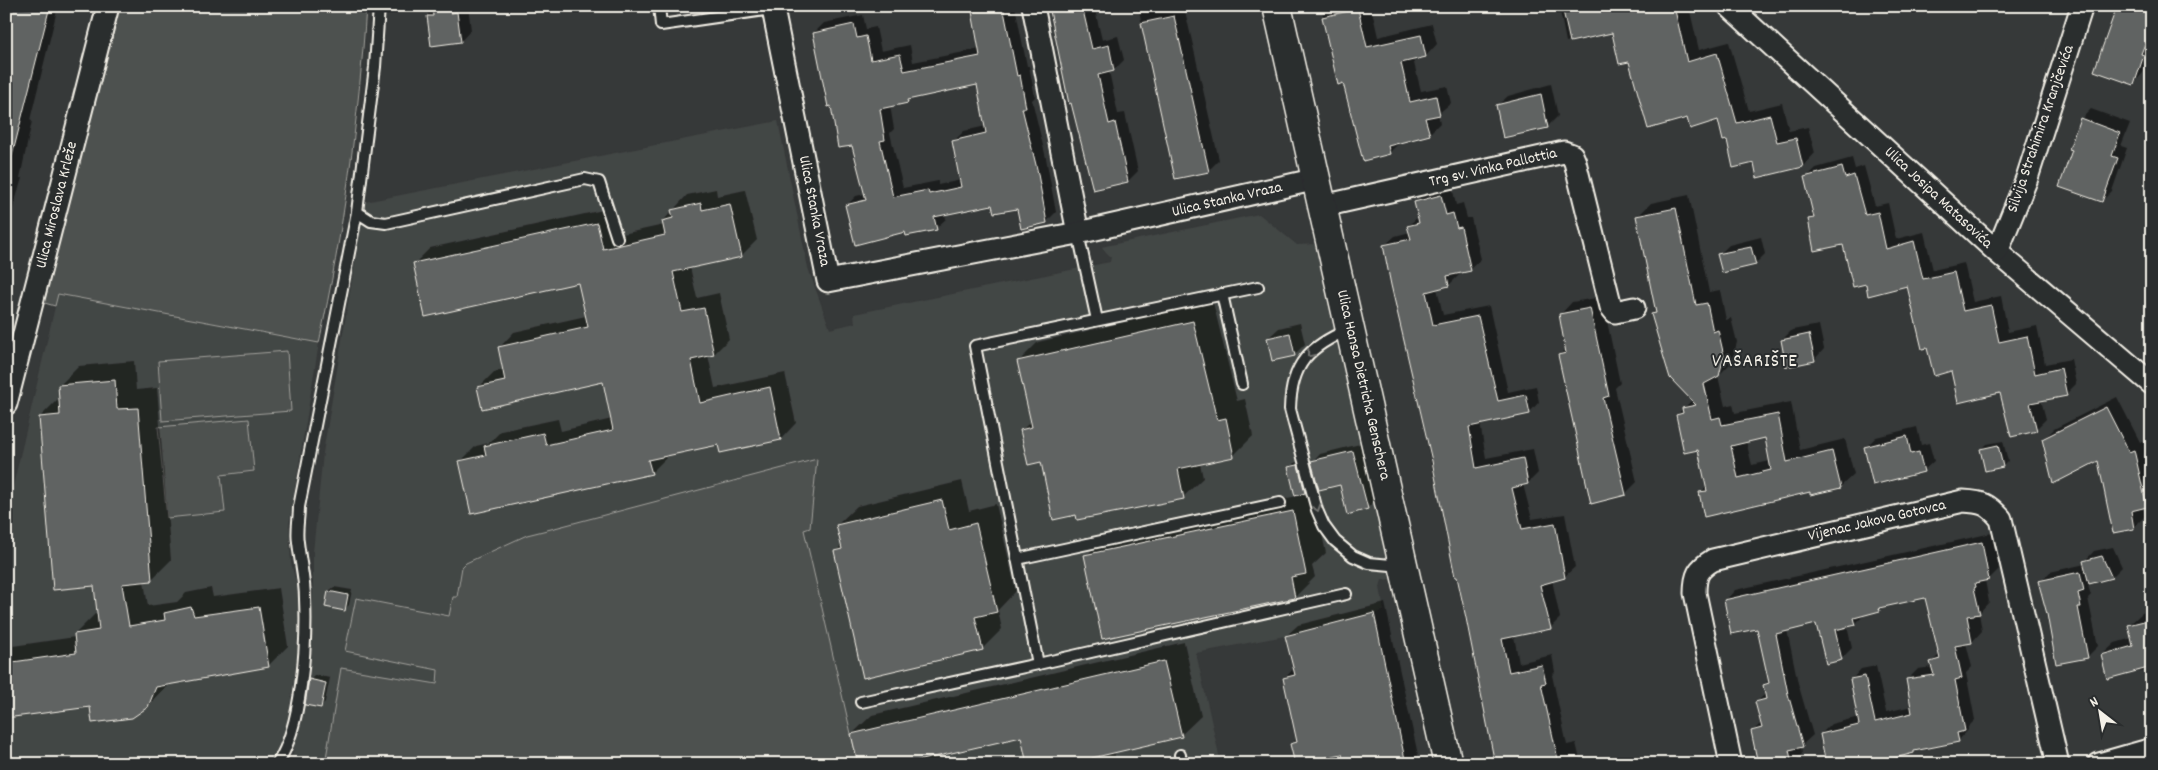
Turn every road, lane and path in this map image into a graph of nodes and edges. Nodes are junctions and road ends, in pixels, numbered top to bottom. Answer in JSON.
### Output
{"nodes":[{"id":1,"x":108,"y":6,"type":"edge"},
{"id":2,"x":379,"y":6,"type":"edge"},
{"id":3,"x":659,"y":6,"type":"edge"},
{"id":4,"x":1033,"y":6,"type":"edge"},
{"id":5,"x":1277,"y":6,"type":"edge"},
{"id":6,"x":1729,"y":6,"type":"edge"},
{"id":7,"x":2082,"y":6,"type":"edge"},
{"id":8,"x":780,"y":8,"type":"edge"},
{"id":9,"x":1316,"y":180,"type":"junction"},
{"id":10,"x":1323,"y":206,"type":"junction"},
{"id":11,"x":358,"y":212,"type":"junction"},
{"id":12,"x":1078,"y":233,"type":"junction"},
{"id":13,"x":617,"y":238,"type":"dead end"},
{"id":14,"x":1997,"y":252,"type":"junction"},
{"id":15,"x":1258,"y":287,"type":"dead end"},
{"id":16,"x":1222,"y":294,"type":"junction"},
{"id":17,"x":1634,"y":308,"type":"dead end"},
{"id":18,"x":1097,"y":320,"type":"junction"},
{"id":19,"x":1350,"y":329,"type":"junction"},
{"id":20,"x":1242,"y":384,"type":"dead end"},
{"id":21,"x":2152,"y":384,"type":"edge"},
{"id":22,"x":6,"y":404,"type":"edge"},
{"id":23,"x":1280,"y":503,"type":"dead end"},
{"id":24,"x":1017,"y":559,"type":"junction"},
{"id":25,"x":1404,"y":566,"type":"junction"},
{"id":26,"x":1346,"y":594,"type":"dead end"},
{"id":27,"x":1038,"y":664,"type":"junction"},
{"id":28,"x":861,"y":702,"type":"dead end"},
{"id":29,"x":2152,"y":749,"type":"edge"},
{"id":30,"x":277,"y":764,"type":"edge"},
{"id":31,"x":1448,"y":764,"type":"edge"},
{"id":32,"x":1731,"y":764,"type":"edge"},
{"id":33,"x":2058,"y":764,"type":"edge"},
{"id":34,"x":2099,"y":764,"type":"edge"}],
"edges":[{"from":1,"to":22,"type":"street","name":"Ulica Miroslava Krleže"},
{"from":2,"to":11,"type":"lane"},
{"from":3,"to":8,"type":"lane"},
{"from":4,"to":12,"type":"street"},
{"from":5,"to":9,"type":"main road","name":"Ulica Hansa Dietricha Genschera"},
{"from":6,"to":14,"type":"street","name":"Ulica Josipa Matasovića"},
{"from":7,"to":14,"type":"street","name":"Silvija Strahimira Kranjčevića"},
{"from":8,"to":12,"type":"street","name":"Ulica Stanka Vraza"},
{"from":9,"to":10,"type":"main road","name":"Ulica Hansa Dietricha Genschera"},
{"from":9,"to":12,"type":"street","name":"Ulica Stanka Vraza"},
{"from":10,"to":17,"type":"street","name":"Trg sv. Vinka Pallottia"},
{"from":10,"to":19,"type":"main road","name":"Ulica Hansa Dietricha Genschera"},
{"from":11,"to":13,"type":"lane"},
{"from":11,"to":30,"type":"lane"},
{"from":12,"to":18,"type":"lane"},
{"from":14,"to":21,"type":"street","name":"Ulica Josipa Matasovića"},
{"from":15,"to":16,"type":"lane"},
{"from":16,"to":18,"type":"lane"},
{"from":16,"to":20,"type":"lane"},
{"from":18,"to":24,"type":"lane"},
{"from":19,"to":25,"type":"main road","name":"Ulica Hansa Dietricha Genschera"},
{"from":19,"to":25,"type":"lane","one_way":true},
{"from":23,"to":24,"type":"lane"},
{"from":24,"to":27,"type":"lane"},
{"from":25,"to":31,"type":"main road","name":"Ulica Hansa Dietricha Genschera"},
{"from":26,"to":27,"type":"lane"},
{"from":27,"to":28,"type":"lane"},
{"from":29,"to":34,"type":"street"},
{"from":32,"to":33,"type":"street","name":"Vijenac Jakova Gotovca"}]}
